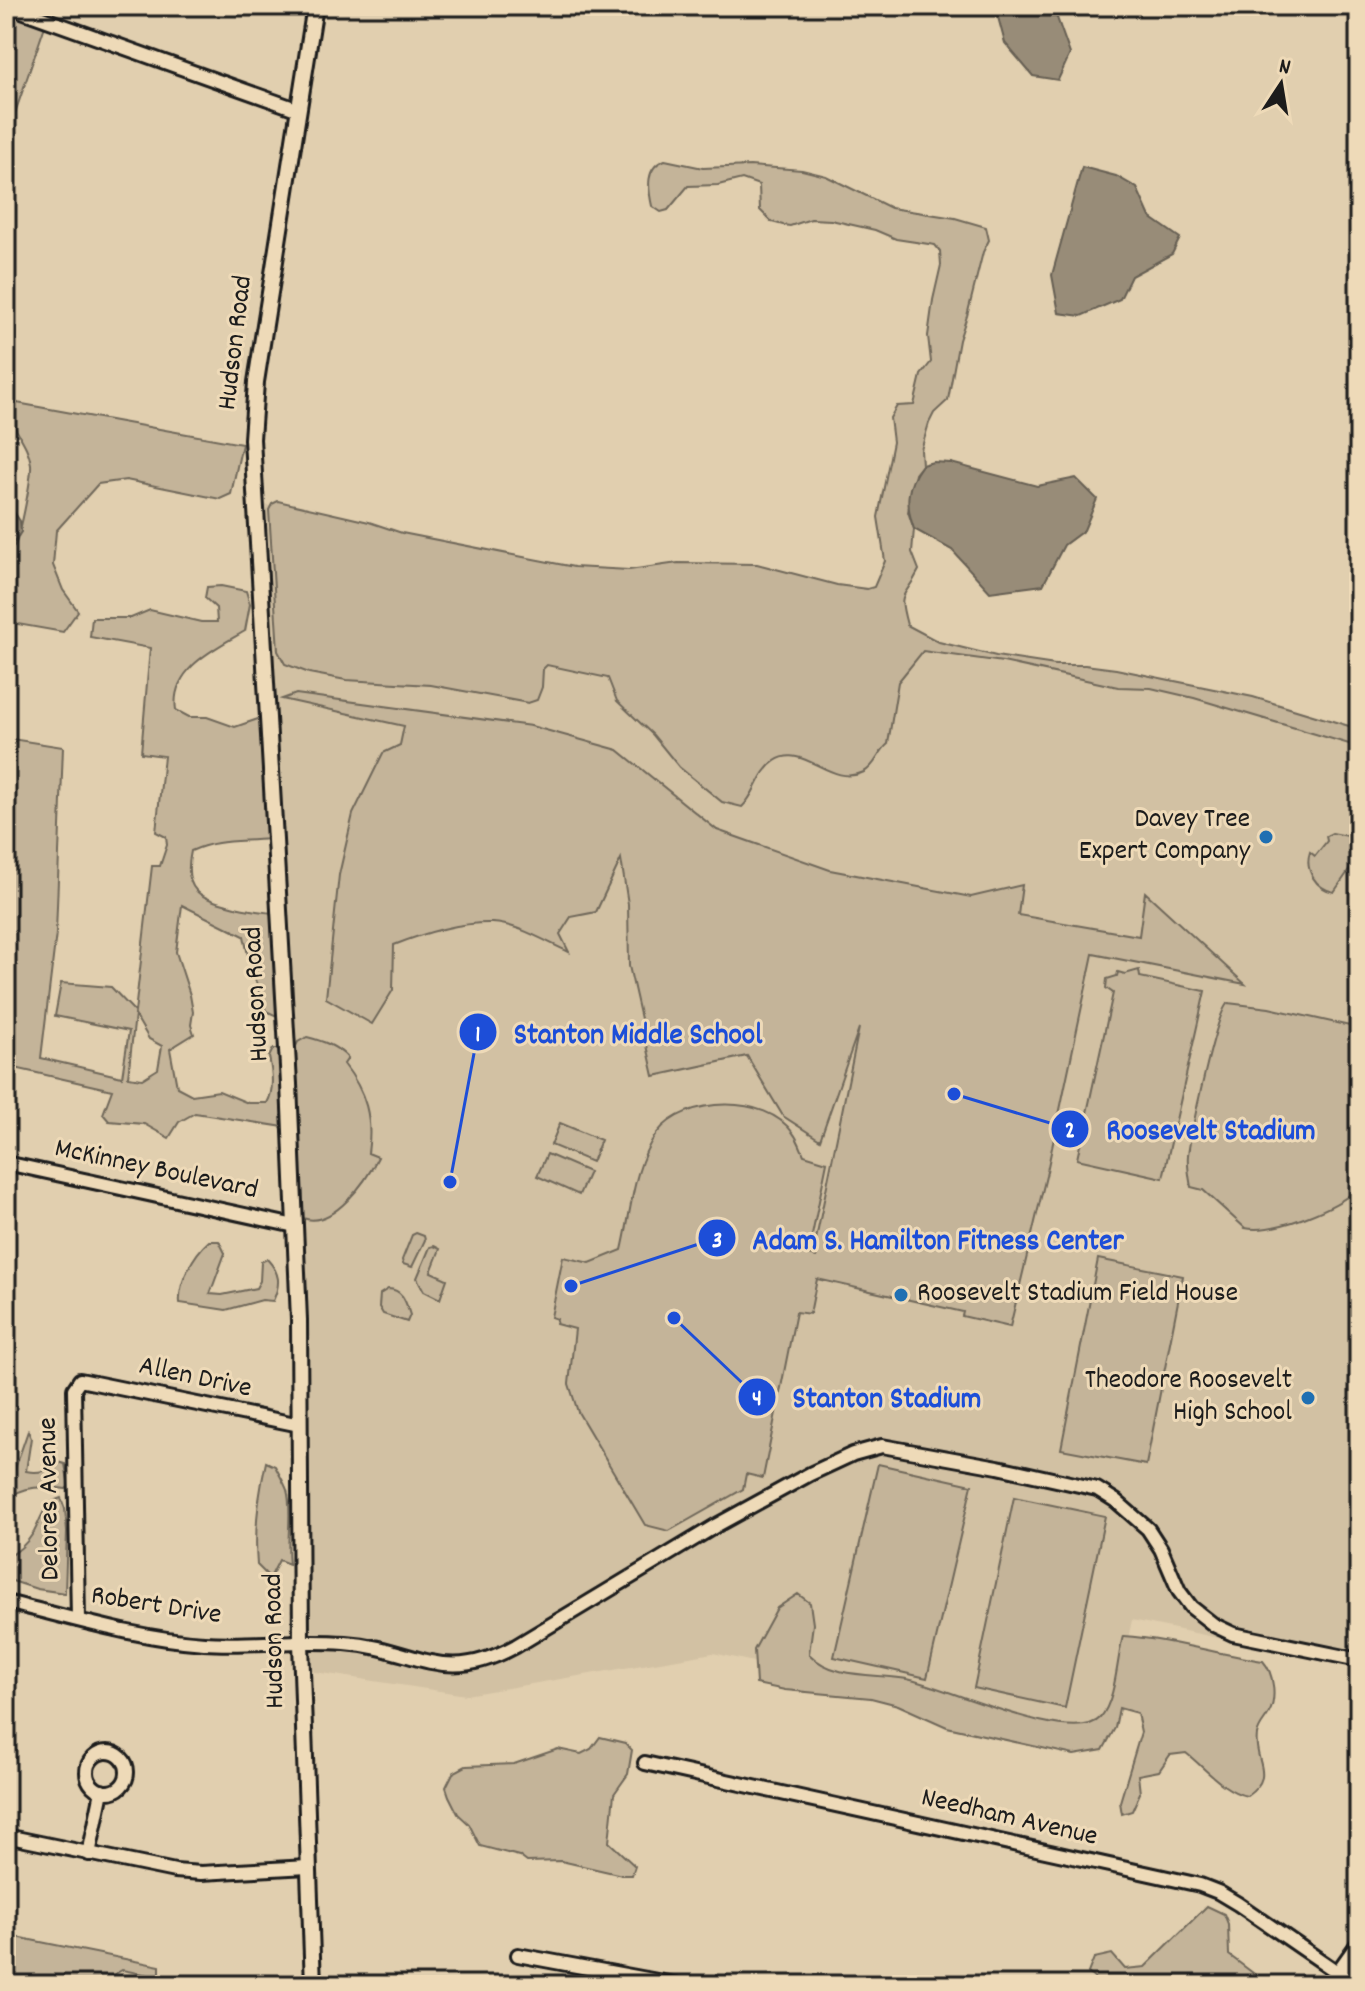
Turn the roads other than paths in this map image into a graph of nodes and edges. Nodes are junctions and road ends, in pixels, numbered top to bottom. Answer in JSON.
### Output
{"nodes":[{"id":1,"x":8,"y":6,"type":"edge"},
{"id":2,"x":315,"y":6,"type":"edge"},
{"id":3,"x":299,"y":110,"type":"junction"},
{"id":4,"x":6,"y":1163,"type":"edge"},
{"id":5,"x":295,"y":1226,"type":"junction"},
{"id":6,"x":80,"y":1380,"type":"joint"},
{"id":7,"x":300,"y":1425,"type":"junction"},
{"id":8,"x":6,"y":1602,"type":"edge"},
{"id":9,"x":78,"y":1619,"type":"junction"},
{"id":10,"x":301,"y":1643,"type":"junction"},
{"id":11,"x":1359,"y":1660,"type":"edge"},
{"id":12,"x":645,"y":1763,"type":"dead end"},
{"id":13,"x":102,"y":1791,"type":"dead end"},
{"id":14,"x":6,"y":1836,"type":"edge"},
{"id":15,"x":89,"y":1854,"type":"junction"},
{"id":16,"x":308,"y":1867,"type":"junction"},
{"id":17,"x":1359,"y":1947,"type":"edge"},
{"id":18,"x":518,"y":1955,"type":"dead end"},
{"id":19,"x":1336,"y":1980,"type":"edge"},
{"id":20,"x":313,"y":1985,"type":"edge"},
{"id":21,"x":679,"y":1985,"type":"edge"}],
"edges":[{"from":1,"to":3,"type":"street"},
{"from":2,"to":3,"type":"street","name":"Hudson Road"},
{"from":3,"to":5,"type":"street","name":"Hudson Road"},
{"from":4,"to":5,"type":"street","name":"McKinney Boulevard"},
{"from":5,"to":7,"type":"street","name":"Hudson Road"},
{"from":6,"to":7,"type":"street","name":"Allen Drive"},
{"from":6,"to":9,"type":"street","name":"Delores Avenue"},
{"from":7,"to":10,"type":"street","name":"Hudson Road"},
{"from":8,"to":9,"type":"street","name":"Robert Drive"},
{"from":9,"to":10,"type":"street","name":"Robert Drive"},
{"from":10,"to":11,"type":"street","name":"Robert Drive"},
{"from":10,"to":16,"type":"street","name":"Hudson Road"},
{"from":12,"to":19,"type":"street","name":"Needham Avenue"},
{"from":13,"to":15,"type":"street"},
{"from":14,"to":15,"type":"street"},
{"from":15,"to":16,"type":"street"},
{"from":16,"to":20,"type":"street","name":"Hudson Road"},
{"from":17,"to":19,"type":"main road"},
{"from":18,"to":21,"type":"street"}]}
